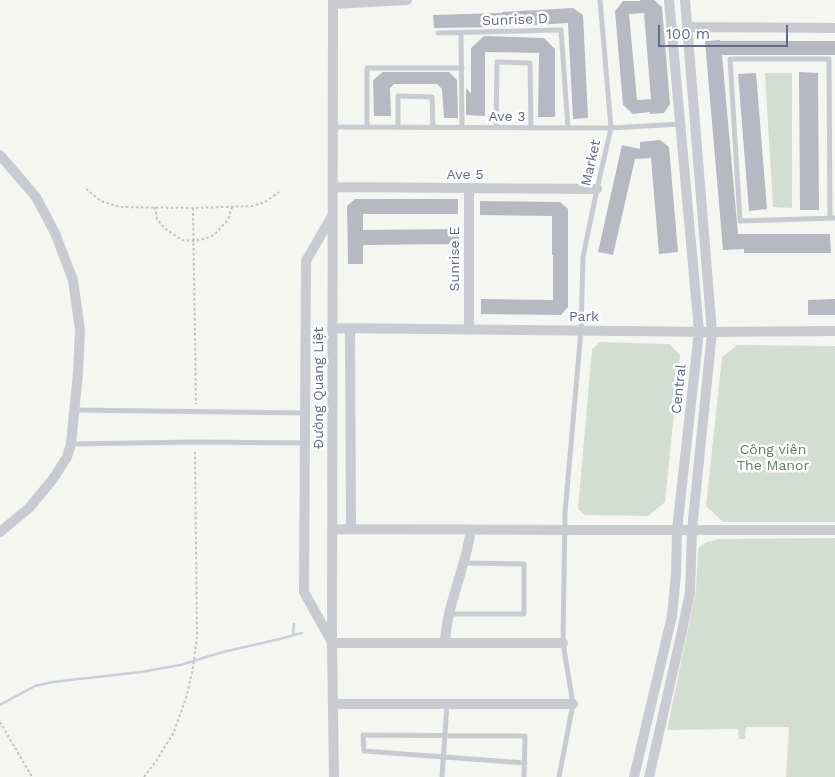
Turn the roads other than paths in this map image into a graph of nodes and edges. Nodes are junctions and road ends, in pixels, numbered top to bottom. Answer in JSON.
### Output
{"nodes":[{"id":1,"x":407,"y":0,"type":"edge"},
{"id":2,"x":600,"y":0,"type":"edge"},
{"id":3,"x":669,"y":0,"type":"edge"},
{"id":4,"x":685,"y":0,"type":"edge"},
{"id":5,"x":333,"y":2,"type":"edge"},
{"id":6,"x":687,"y":27,"type":"junction"},
{"id":7,"x":835,"y":28,"type":"edge"},
{"id":8,"x":438,"y":33,"type":"dead end"},
{"id":9,"x":461,"y":33,"type":"junction"},
{"id":10,"x":462,"y":68,"type":"junction"},
{"id":11,"x":681,"y":124,"type":"junction"},
{"id":12,"x":333,"y":127,"type":"junction"},
{"id":13,"x":368,"y":127,"type":"junction"},
{"id":14,"x":398,"y":127,"type":"junction"},
{"id":15,"x":433,"y":128,"type":"junction"},
{"id":16,"x":462,"y":128,"type":"junction"},
{"id":17,"x":496,"y":128,"type":"junction"},
{"id":18,"x":531,"y":128,"type":"junction"},
{"id":19,"x":568,"y":128,"type":"junction"},
{"id":20,"x":611,"y":128,"type":"junction"},
{"id":21,"x":0,"y":155,"type":"edge"},
{"id":22,"x":333,"y":187,"type":"junction"},
{"id":23,"x":469,"y":188,"type":"junction"},
{"id":24,"x":597,"y":189,"type":"junction"},
{"id":25,"x":332,"y":215,"type":"junction"},
{"id":26,"x":833,"y":218,"type":"edge"},
{"id":27,"x":332,"y":328,"type":"junction"},
{"id":28,"x":350,"y":328,"type":"junction"},
{"id":29,"x":469,"y":330,"type":"junction"},
{"id":30,"x":581,"y":330,"type":"junction"},
{"id":31,"x":698,"y":331,"type":"junction"},
{"id":32,"x":835,"y":331,"type":"edge"},
{"id":33,"x":712,"y":332,"type":"junction"},
{"id":34,"x":74,"y":410,"type":"junction"},
{"id":35,"x":305,"y":413,"type":"junction"},
{"id":36,"x":305,"y":443,"type":"junction"},
{"id":37,"x":71,"y":444,"type":"junction"},
{"id":38,"x":332,"y":529,"type":"junction"},
{"id":39,"x":350,"y":529,"type":"junction"},
{"id":40,"x":471,"y":530,"type":"junction"},
{"id":41,"x":677,"y":530,"type":"junction"},
{"id":42,"x":692,"y":530,"type":"junction"},
{"id":43,"x":835,"y":530,"type":"edge"},
{"id":44,"x":564,"y":531,"type":"junction"},
{"id":45,"x":0,"y":532,"type":"edge"},
{"id":46,"x":464,"y":563,"type":"junction"},
{"id":47,"x":448,"y":614,"type":"junction"},
{"id":48,"x":332,"y":643,"type":"junction"},
{"id":49,"x":446,"y":643,"type":"junction"},
{"id":50,"x":563,"y":643,"type":"junction"},
{"id":51,"x":333,"y":704,"type":"junction"},
{"id":52,"x":447,"y":704,"type":"junction"},
{"id":53,"x":573,"y":704,"type":"junction"},
{"id":54,"x":445,"y":735,"type":"junction"},
{"id":55,"x":444,"y":757,"type":"junction"},
{"id":56,"x":525,"y":763,"type":"junction"},
{"id":57,"x":334,"y":777,"type":"edge"},
{"id":58,"x":442,"y":777,"type":"edge"},
{"id":59,"x":524,"y":777,"type":"edge"},
{"id":60,"x":559,"y":777,"type":"edge"},
{"id":61,"x":634,"y":777,"type":"edge"},
{"id":62,"x":648,"y":777,"type":"edge"}],
"edges":[{"from":1,"to":5,"type":"street"},
{"from":2,"to":20,"type":"lane","name":"Market"},
{"from":3,"to":11,"type":"street","name":"Central"},
{"from":4,"to":6,"type":"street","name":"Central"},
{"from":5,"to":12,"type":"street","name":"Đường Quang Liệt"},
{"from":6,"to":7,"type":"street"},
{"from":6,"to":33,"type":"street","name":"Central"},
{"from":8,"to":9,"type":"lane","name":"Sunrise D"},
{"from":9,"to":10,"type":"lane"},
{"from":9,"to":19,"type":"lane","name":"Sunrise D"},
{"from":10,"to":13,"type":"lane"},
{"from":10,"to":16,"type":"lane"},
{"from":11,"to":20,"type":"lane","name":"Ave 3"},
{"from":11,"to":31,"type":"street","name":"Central"},
{"from":12,"to":13,"type":"lane","name":"Ave 3"},
{"from":12,"to":22,"type":"street","name":"Đường Quang Liệt"},
{"from":13,"to":14,"type":"lane","name":"Ave 3"},
{"from":14,"to":15,"type":"lane","name":"Ave 3"},
{"from":14,"to":15,"type":"lane"},
{"from":15,"to":16,"type":"lane","name":"Ave 3"},
{"from":16,"to":17,"type":"lane","name":"Ave 3"},
{"from":17,"to":18,"type":"lane","name":"Ave 3"},
{"from":17,"to":18,"type":"lane"},
{"from":18,"to":19,"type":"lane","name":"Ave 3"},
{"from":19,"to":20,"type":"lane","name":"Ave 3"},
{"from":20,"to":24,"type":"lane","name":"Market"},
{"from":21,"to":34,"type":"street"},
{"from":22,"to":23,"type":"street","name":"Ave 5"},
{"from":22,"to":25,"type":"street","name":"Đường Quang Liệt"},
{"from":23,"to":24,"type":"street","name":"Ave 5"},
{"from":23,"to":29,"type":"street","name":"Sunrise E"},
{"from":24,"to":30,"type":"lane","name":"Market"},
{"from":25,"to":27,"type":"street","name":"Đường Quang Liệt"},
{"from":25,"to":35,"type":"street"},
{"from":26,"to":26,"type":"lane"},
{"from":27,"to":28,"type":"street","name":"Park"},
{"from":27,"to":38,"type":"street","name":"Đường Quang Liệt"},
{"from":28,"to":29,"type":"street","name":"Park"},
{"from":28,"to":39,"type":"street"},
{"from":29,"to":30,"type":"street","name":"Park"},
{"from":30,"to":31,"type":"street","name":"Park"},
{"from":30,"to":44,"type":"lane","name":"Market"},
{"from":31,"to":33,"type":"street","name":"Park"},
{"from":31,"to":41,"type":"street","name":"Central"},
{"from":32,"to":33,"type":"street","name":"Park"},
{"from":33,"to":42,"type":"street","name":"Central"},
{"from":34,"to":35,"type":"lane"},
{"from":34,"to":37,"type":"street"},
{"from":35,"to":36,"type":"street"},
{"from":36,"to":37,"type":"lane"},
{"from":36,"to":48,"type":"street"},
{"from":37,"to":45,"type":"street"},
{"from":38,"to":39,"type":"street"},
{"from":38,"to":48,"type":"street","name":"Đường Quang Liệt"},
{"from":39,"to":40,"type":"street"},
{"from":40,"to":44,"type":"street"},
{"from":40,"to":46,"type":"street"},
{"from":41,"to":42,"type":"street"},
{"from":41,"to":44,"type":"street"},
{"from":41,"to":61,"type":"street","name":"Central"},
{"from":42,"to":43,"type":"street"},
{"from":42,"to":62,"type":"street","name":"Central"},
{"from":44,"to":50,"type":"lane","name":"Market"},
{"from":46,"to":47,"type":"street"},
{"from":46,"to":47,"type":"lane"},
{"from":47,"to":49,"type":"street"},
{"from":48,"to":49,"type":"street"},
{"from":48,"to":51,"type":"street","name":"Đường Quang Liệt"},
{"from":49,"to":50,"type":"street"},
{"from":50,"to":53,"type":"lane","name":"Market"},
{"from":51,"to":52,"type":"street"},
{"from":51,"to":57,"type":"street","name":"Đường Quang Liệt"},
{"from":52,"to":53,"type":"street"},
{"from":52,"to":54,"type":"lane"},
{"from":53,"to":60,"type":"lane"},
{"from":54,"to":55,"type":"lane"},
{"from":54,"to":55,"type":"lane"},
{"from":54,"to":56,"type":"lane"},
{"from":55,"to":56,"type":"lane"},
{"from":55,"to":58,"type":"lane"},
{"from":56,"to":59,"type":"lane"}]}
